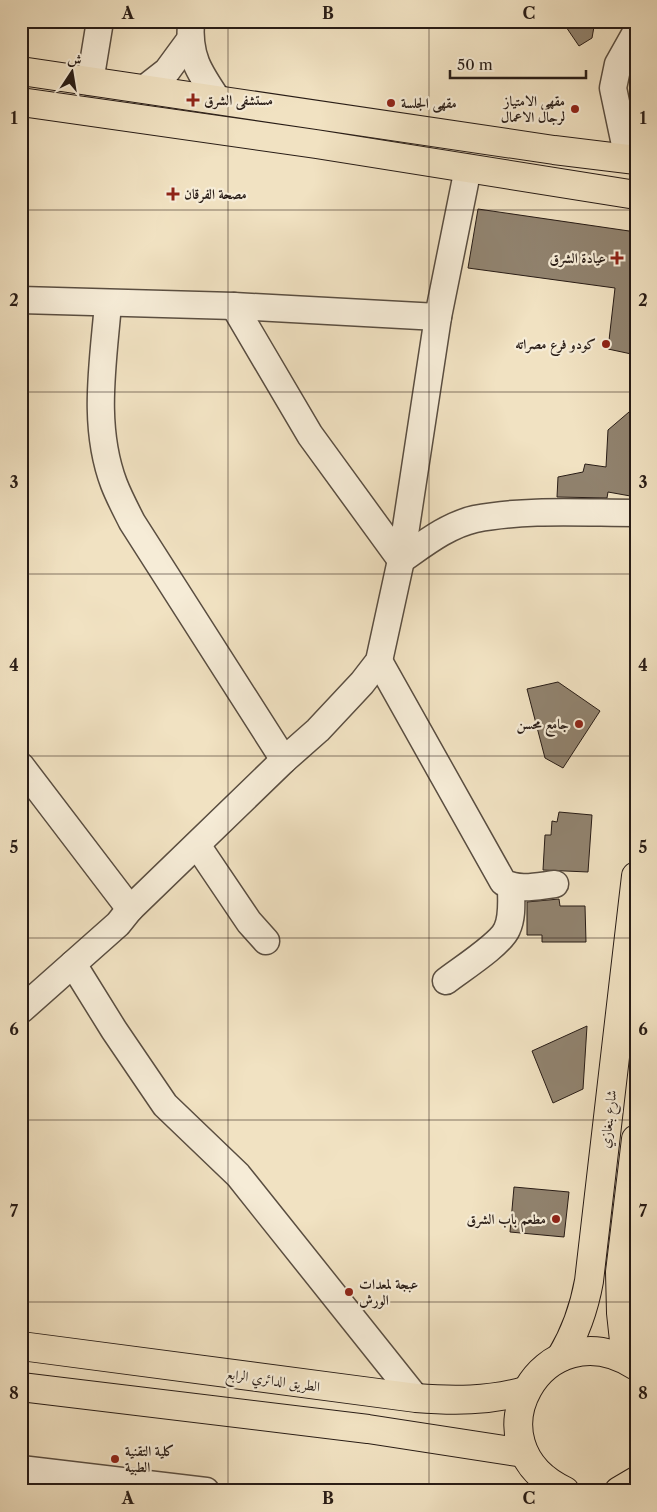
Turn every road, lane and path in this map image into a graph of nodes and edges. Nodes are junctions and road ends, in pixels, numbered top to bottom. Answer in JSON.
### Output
{"nodes":[{"id":1,"x":100,"y":21,"type":"edge"},
{"id":2,"x":190,"y":31,"type":"edge"},
{"id":3,"x":636,"y":32,"type":"edge"},
{"id":4,"x":21,"y":71,"type":"edge"},
{"id":5,"x":90,"y":82,"type":"junction"},
{"id":6,"x":144,"y":89,"type":"junction"},
{"id":7,"x":218,"y":100,"type":"junction"},
{"id":8,"x":21,"y":102,"type":"edge"},
{"id":9,"x":632,"y":159,"type":"edge"},
{"id":10,"x":468,"y":168,"type":"junction"},
{"id":11,"x":636,"y":195,"type":"edge"},
{"id":12,"x":21,"y":300,"type":"edge"},
{"id":13,"x":108,"y":304,"type":"junction"},
{"id":14,"x":234,"y":306,"type":"junction"},
{"id":15,"x":438,"y":317,"type":"junction"},
{"id":16,"x":636,"y":513,"type":"edge"},
{"id":17,"x":401,"y":560,"type":"junction"},
{"id":18,"x":378,"y":661,"type":"junction"},
{"id":19,"x":284,"y":760,"type":"junction"},
{"id":20,"x":21,"y":766,"type":"edge"},
{"id":21,"x":197,"y":845,"type":"junction"},
{"id":22,"x":636,"y":876,"type":"edge"},
{"id":23,"x":554,"y":884,"type":"dead end"},
{"id":24,"x":511,"y":887,"type":"junction"},
{"id":25,"x":130,"y":909,"type":"junction"},
{"id":26,"x":266,"y":941,"type":"dead end"},
{"id":27,"x":73,"y":964,"type":"junction"},
{"id":28,"x":446,"y":982,"type":"dead end"},
{"id":29,"x":21,"y":1010,"type":"edge"},
{"id":30,"x":636,"y":1140,"type":"edge"},
{"id":31,"x":21,"y":1346,"type":"edge"},
{"id":32,"x":561,"y":1357,"type":"junction"},
{"id":33,"x":631,"y":1362,"type":"edge"},
{"id":34,"x":21,"y":1386,"type":"edge"},
{"id":35,"x":525,"y":1392,"type":"junction"},
{"id":36,"x":416,"y":1398,"type":"junction"},
{"id":37,"x":524,"y":1453,"type":"junction"},
{"id":38,"x":21,"y":1469,"type":"edge"},
{"id":39,"x":636,"y":1481,"type":"edge"},
{"id":40,"x":556,"y":1489,"type":"edge"},
{"id":41,"x":206,"y":1491,"type":"edge"},
{"id":42,"x":619,"y":1491,"type":"edge"}],
"edges":[{"from":1,"to":5,"type":"street"},
{"from":2,"to":6,"type":"street"},
{"from":2,"to":7,"type":"street"},
{"from":3,"to":9,"type":"street"},
{"from":4,"to":5,"type":"main road"},
{"from":5,"to":6,"type":"main road"},
{"from":6,"to":7,"type":"main road"},
{"from":7,"to":9,"type":"main road"},
{"from":8,"to":10,"type":"main road"},
{"from":10,"to":11,"type":"main road"},
{"from":10,"to":15,"type":"street"},
{"from":12,"to":13,"type":"street"},
{"from":13,"to":14,"type":"street"},
{"from":13,"to":19,"type":"street"},
{"from":14,"to":15,"type":"street"},
{"from":14,"to":17,"type":"street"},
{"from":15,"to":17,"type":"street"},
{"from":16,"to":17,"type":"street"},
{"from":17,"to":18,"type":"street"},
{"from":18,"to":19,"type":"street"},
{"from":18,"to":24,"type":"street"},
{"from":19,"to":21,"type":"street"},
{"from":20,"to":25,"type":"street"},
{"from":21,"to":25,"type":"street"},
{"from":21,"to":26,"type":"street"},
{"from":22,"to":32,"type":"main road","name":"شارع بنغازي"},
{"from":23,"to":24,"type":"street"},
{"from":24,"to":28,"type":"street"},
{"from":25,"to":27,"type":"street"},
{"from":27,"to":29,"type":"street"},
{"from":27,"to":36,"type":"street"},
{"from":30,"to":33,"type":"main road"},
{"from":31,"to":36,"type":"main road","name":"الطريق الدائري الرابع"},
{"from":32,"to":33,"type":"main road"},
{"from":32,"to":35,"type":"main road"},
{"from":34,"to":37,"type":"main road"},
{"from":35,"to":36,"type":"main road","name":"الطريق الدائري الرابع"},
{"from":35,"to":37,"type":"main road"},
{"from":37,"to":40,"type":"main road"},
{"from":38,"to":41,"type":"street"},
{"from":39,"to":42,"type":"main road"}]}
